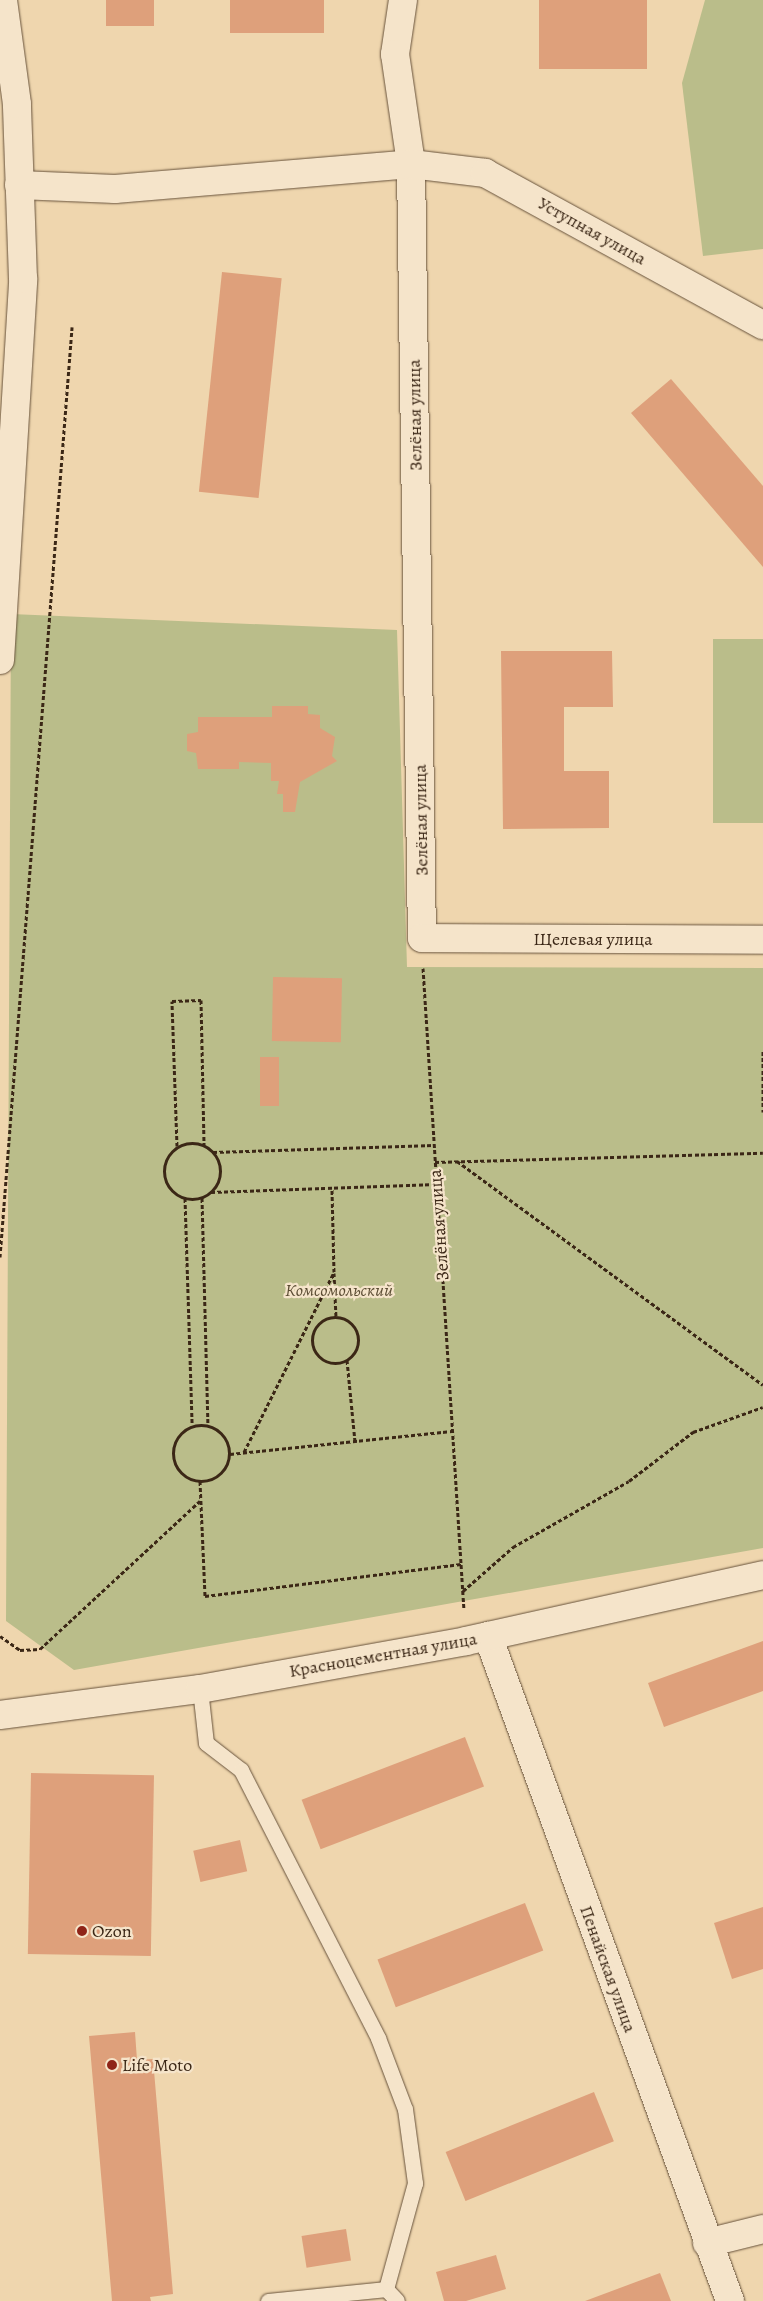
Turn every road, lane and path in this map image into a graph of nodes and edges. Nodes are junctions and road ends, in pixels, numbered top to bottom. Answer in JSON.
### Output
{"nodes":[{"id":1,"x":3,"y":0,"type":"edge"},
{"id":2,"x":403,"y":0,"type":"edge"},
{"id":3,"x":411,"y":164,"type":"junction"},
{"id":4,"x":19,"y":185,"type":"junction"},
{"id":5,"x":763,"y":325,"type":"edge"},
{"id":6,"x":72,"y":328,"type":"dead end"},
{"id":7,"x":0,"y":660,"type":"edge"},
{"id":8,"x":422,"y":938,"type":"junction"},
{"id":9,"x":763,"y":940,"type":"edge"},
{"id":10,"x":763,"y":1050,"type":"edge"},
{"id":11,"x":763,"y":1112,"type":"edge"},
{"id":12,"x":204,"y":1145,"type":"junction"},
{"id":13,"x":434,"y":1145,"type":"junction"},
{"id":14,"x":178,"y":1146,"type":"junction"},
{"id":15,"x":213,"y":1152,"type":"junction"},
{"id":16,"x":763,"y":1153,"type":"edge"},
{"id":17,"x":457,"y":1161,"type":"junction"},
{"id":18,"x":435,"y":1162,"type":"junction"},
{"id":19,"x":437,"y":1184,"type":"junction"},
{"id":20,"x":332,"y":1188,"type":"junction"},
{"id":21,"x":211,"y":1192,"type":"junction"},
{"id":22,"x":185,"y":1198,"type":"junction"},
{"id":23,"x":202,"y":1198,"type":"junction"},
{"id":24,"x":0,"y":1256,"type":"edge"},
{"id":25,"x":334,"y":1272,"type":"junction"},
{"id":26,"x":336,"y":1317,"type":"junction"},
{"id":27,"x":347,"y":1360,"type":"junction"},
{"id":28,"x":763,"y":1385,"type":"edge"},
{"id":29,"x":763,"y":1407,"type":"edge"},
{"id":30,"x":208,"y":1425,"type":"junction"},
{"id":31,"x":192,"y":1426,"type":"junction"},
{"id":32,"x":452,"y":1431,"type":"junction"},
{"id":33,"x":354,"y":1441,"type":"junction"},
{"id":34,"x":244,"y":1452,"type":"junction"},
{"id":35,"x":230,"y":1454,"type":"junction"},
{"id":36,"x":200,"y":1481,"type":"junction"},
{"id":37,"x":201,"y":1500,"type":"junction"},
{"id":38,"x":461,"y":1564,"type":"junction"},
{"id":39,"x":763,"y":1574,"type":"edge"},
{"id":40,"x":462,"y":1592,"type":"junction"},
{"id":41,"x":0,"y":1636,"type":"edge"},
{"id":42,"x":477,"y":1639,"type":"junction"},
{"id":43,"x":200,"y":1689,"type":"junction"},
{"id":44,"x":0,"y":1715,"type":"edge"},
{"id":45,"x":763,"y":2229,"type":"edge"},
{"id":46,"x":706,"y":2243,"type":"junction"},
{"id":47,"x":386,"y":2289,"type":"junction"},
{"id":48,"x":268,"y":2301,"type":"edge"},
{"id":49,"x":397,"y":2301,"type":"edge"},
{"id":50,"x":730,"y":2301,"type":"edge"}],
"edges":[{"from":1,"to":4,"type":"street"},
{"from":2,"to":3,"type":"street","name":"Зелёная улица"},
{"from":3,"to":4,"type":"street","name":"Уступная улица"},
{"from":3,"to":5,"type":"street","name":"Уступная улица"},
{"from":3,"to":8,"type":"street","name":"Зелёная улица"},
{"from":4,"to":7,"type":"street"},
{"from":6,"to":24,"type":"path"},
{"from":8,"to":9,"type":"street","name":"Щелевая улица"},
{"from":8,"to":13,"type":"path","name":"Зелёная улица"},
{"from":10,"to":11,"type":"path"},
{"from":12,"to":14,"type":"path"},
{"from":12,"to":14,"type":"path"},
{"from":12,"to":15,"type":"path"},
{"from":13,"to":15,"type":"path"},
{"from":13,"to":18,"type":"path","name":"Зелёная улица"},
{"from":14,"to":22,"type":"path"},
{"from":15,"to":21,"type":"path"},
{"from":16,"to":17,"type":"path"},
{"from":17,"to":18,"type":"path"},
{"from":17,"to":28,"type":"path"},
{"from":18,"to":19,"type":"path","name":"Зелёная улица"},
{"from":19,"to":20,"type":"path"},
{"from":19,"to":32,"type":"path","name":"Зелёная улица"},
{"from":20,"to":21,"type":"path"},
{"from":20,"to":25,"type":"path"},
{"from":21,"to":23,"type":"path"},
{"from":22,"to":23,"type":"path"},
{"from":22,"to":31,"type":"path"},
{"from":23,"to":30,"type":"path"},
{"from":25,"to":26,"type":"path"},
{"from":25,"to":34,"type":"path"},
{"from":26,"to":27,"type":"path"},
{"from":26,"to":27,"type":"path"},
{"from":27,"to":33,"type":"path"},
{"from":29,"to":40,"type":"path"},
{"from":30,"to":31,"type":"path"},
{"from":30,"to":35,"type":"path"},
{"from":31,"to":36,"type":"path"},
{"from":32,"to":33,"type":"path"},
{"from":32,"to":38,"type":"path","name":"Зелёная улица"},
{"from":33,"to":34,"type":"path"},
{"from":34,"to":35,"type":"path"},
{"from":35,"to":36,"type":"path"},
{"from":36,"to":37,"type":"path"},
{"from":37,"to":38,"type":"path"},
{"from":37,"to":41,"type":"path"},
{"from":38,"to":40,"type":"path","name":"Зелёная улица"},
{"from":39,"to":42,"type":"street","name":"Красноцементная улица"},
{"from":40,"to":42,"type":"path","name":"Зелёная улица"},
{"from":42,"to":43,"type":"street","name":"Красноцементная улица"},
{"from":42,"to":46,"type":"street","name":"Пенайская улица"},
{"from":43,"to":44,"type":"street","name":"Красноцементная улица"},
{"from":43,"to":47,"type":"lane"},
{"from":45,"to":46,"type":"street"},
{"from":46,"to":50,"type":"street","name":"Пенайская улица"},
{"from":47,"to":48,"type":"lane"},
{"from":47,"to":49,"type":"lane"}]}
